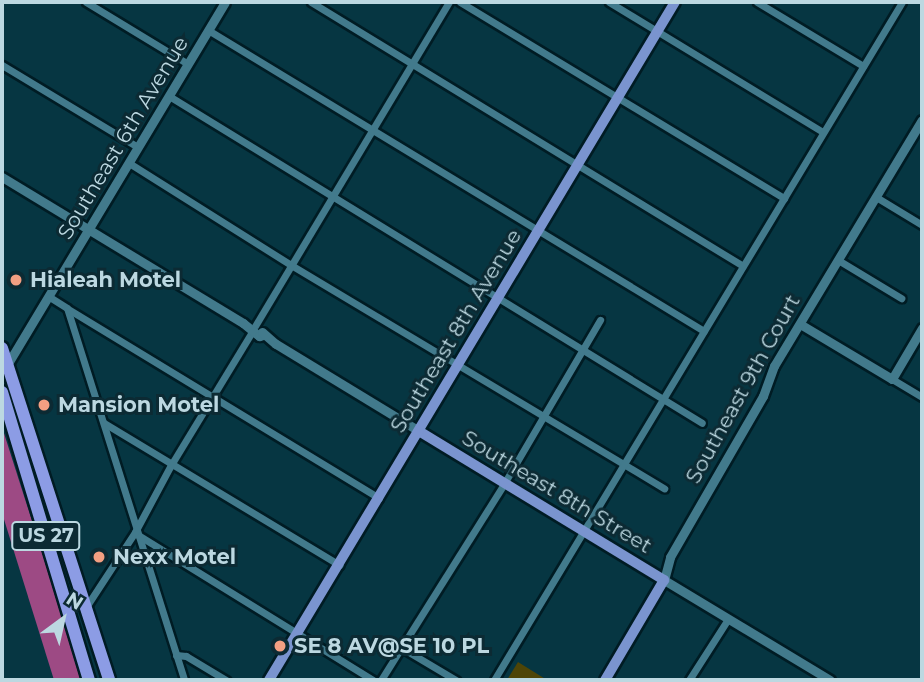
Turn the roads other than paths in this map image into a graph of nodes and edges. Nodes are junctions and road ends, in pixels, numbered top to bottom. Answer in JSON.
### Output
{"nodes":[{"id":1,"x":86,"y":2,"type":"edge"},
{"id":2,"x":225,"y":2,"type":"edge"},
{"id":3,"x":311,"y":2,"type":"edge"},
{"id":4,"x":449,"y":2,"type":"edge"},
{"id":5,"x":460,"y":2,"type":"edge"},
{"id":6,"x":609,"y":2,"type":"edge"},
{"id":7,"x":675,"y":2,"type":"edge"},
{"id":8,"x":757,"y":2,"type":"edge"},
{"id":9,"x":902,"y":2,"type":"edge"},
{"id":10,"x":208,"y":30,"type":"junction"},
{"id":11,"x":658,"y":31,"type":"junction"},
{"id":12,"x":188,"y":64,"type":"junction"},
{"id":13,"x":412,"y":64,"type":"junction"},
{"id":14,"x":2,"y":65,"type":"edge"},
{"id":15,"x":863,"y":66,"type":"junction"},
{"id":16,"x":169,"y":96,"type":"junction"},
{"id":17,"x":618,"y":97,"type":"junction"},
{"id":18,"x":922,"y":120,"type":"edge"},
{"id":19,"x":371,"y":131,"type":"junction"},
{"id":20,"x":823,"y":132,"type":"junction"},
{"id":21,"x":918,"y":138,"type":"edge"},
{"id":22,"x":138,"y":147,"type":"junction"},
{"id":23,"x":129,"y":163,"type":"junction"},
{"id":24,"x":578,"y":165,"type":"junction"},
{"id":25,"x":2,"y":177,"type":"edge"},
{"id":26,"x":332,"y":196,"type":"junction"},
{"id":27,"x":876,"y":197,"type":"junction"},
{"id":28,"x":784,"y":198,"type":"junction"},
{"id":29,"x":922,"y":225,"type":"edge"},
{"id":30,"x":88,"y":230,"type":"junction"},
{"id":31,"x":537,"y":232,"type":"junction"},
{"id":32,"x":838,"y":260,"type":"junction"},
{"id":33,"x":291,"y":265,"type":"junction"},
{"id":34,"x":743,"y":266,"type":"junction"},
{"id":35,"x":48,"y":296,"type":"junction"},
{"id":36,"x":498,"y":298,"type":"junction"},
{"id":37,"x":901,"y":298,"type":"dead end"},
{"id":38,"x":67,"y":308,"type":"junction"},
{"id":39,"x":600,"y":320,"type":"dead end"},
{"id":40,"x":800,"y":324,"type":"junction"},
{"id":41,"x":922,"y":328,"type":"edge"},
{"id":42,"x":253,"y":329,"type":"junction"},
{"id":43,"x":704,"y":331,"type":"junction"},
{"id":44,"x":2,"y":348,"type":"edge"},
{"id":45,"x":583,"y":349,"type":"junction"},
{"id":46,"x":7,"y":365,"type":"junction"},
{"id":47,"x":458,"y":365,"type":"junction"},
{"id":48,"x":892,"y":379,"type":"junction"},
{"id":49,"x":2,"y":392,"type":"edge"},
{"id":50,"x":212,"y":396,"type":"junction"},
{"id":51,"x":922,"y":397,"type":"edge"},
{"id":52,"x":664,"y":399,"type":"junction"},
{"id":53,"x":543,"y":416,"type":"junction"},
{"id":54,"x":103,"y":422,"type":"junction"},
{"id":55,"x":702,"y":423,"type":"dead end"},
{"id":56,"x":419,"y":431,"type":"junction"},
{"id":57,"x":623,"y":464,"type":"junction"},
{"id":58,"x":171,"y":465,"type":"junction"},
{"id":59,"x":505,"y":482,"type":"junction"},
{"id":60,"x":45,"y":484,"type":"junction"},
{"id":61,"x":664,"y":488,"type":"dead end"},
{"id":62,"x":379,"y":498,"type":"junction"},
{"id":63,"x":584,"y":530,"type":"junction"},
{"id":64,"x":135,"y":532,"type":"junction"},
{"id":65,"x":339,"y":565,"type":"junction"},
{"id":66,"x":664,"y":580,"type":"junction"},
{"id":67,"x":86,"y":607,"type":"junction"},
{"id":68,"x":729,"y":619,"type":"junction"},
{"id":69,"x":297,"y":634,"type":"junction"},
{"id":70,"x":402,"y":648,"type":"junction"},
{"id":71,"x":176,"y":655,"type":"junction"},
{"id":72,"x":89,"y":680,"type":"edge"},
{"id":73,"x":101,"y":680,"type":"edge"},
{"id":74,"x":109,"y":680,"type":"edge"},
{"id":75,"x":184,"y":680,"type":"edge"},
{"id":76,"x":226,"y":680,"type":"edge"},
{"id":77,"x":270,"y":680,"type":"edge"},
{"id":78,"x":373,"y":680,"type":"edge"},
{"id":79,"x":381,"y":680,"type":"edge"},
{"id":80,"x":456,"y":680,"type":"edge"},
{"id":81,"x":494,"y":680,"type":"edge"},
{"id":82,"x":605,"y":680,"type":"edge"},
{"id":83,"x":689,"y":680,"type":"edge"},
{"id":84,"x":830,"y":680,"type":"edge"}],
"edges":[{"from":1,"to":12,"type":"street"},
{"from":2,"to":10,"type":"street","name":"Southeast 6th Avenue"},
{"from":3,"to":13,"type":"street"},
{"from":4,"to":13,"type":"street"},
{"from":5,"to":17,"type":"street"},
{"from":6,"to":11,"type":"street"},
{"from":7,"to":11,"type":"main road","name":"Southeast 8th Avenue"},
{"from":8,"to":15,"type":"street"},
{"from":9,"to":15,"type":"street"},
{"from":10,"to":12,"type":"street","name":"Southeast 6th Avenue"},
{"from":10,"to":19,"type":"street"},
{"from":11,"to":17,"type":"main road","name":"Southeast 8th Avenue"},
{"from":11,"to":20,"type":"street"},
{"from":12,"to":16,"type":"street","name":"Southeast 6th Avenue"},
{"from":13,"to":19,"type":"street"},
{"from":13,"to":24,"type":"street"},
{"from":14,"to":22,"type":"street"},
{"from":15,"to":20,"type":"street"},
{"from":16,"to":22,"type":"street","name":"Southeast 6th Avenue"},
{"from":16,"to":26,"type":"street"},
{"from":17,"to":24,"type":"main road","name":"Southeast 8th Avenue"},
{"from":17,"to":28,"type":"street"},
{"from":18,"to":21,"type":"street","name":"Southeast 9th Court"},
{"from":19,"to":26,"type":"street"},
{"from":19,"to":31,"type":"street"},
{"from":20,"to":28,"type":"street"},
{"from":21,"to":27,"type":"street","name":"Southeast 9th Court"},
{"from":22,"to":23,"type":"street","name":"Southeast 6th Avenue"},
{"from":23,"to":30,"type":"street","name":"Southeast 6th Avenue"},
{"from":23,"to":33,"type":"street"},
{"from":24,"to":31,"type":"main road","name":"Southeast 8th Avenue"},
{"from":24,"to":34,"type":"street"},
{"from":25,"to":30,"type":"street","name":"Southeast 8th Street"},
{"from":26,"to":33,"type":"street"},
{"from":26,"to":36,"type":"street"},
{"from":27,"to":29,"type":"street"},
{"from":27,"to":32,"type":"street","name":"Southeast 9th Court"},
{"from":28,"to":34,"type":"street"},
{"from":30,"to":35,"type":"street","name":"Southeast 6th Avenue"},
{"from":30,"to":42,"type":"street","name":"Southeast 8th Street"},
{"from":31,"to":36,"type":"main road","name":"Southeast 8th Avenue"},
{"from":31,"to":43,"type":"street"},
{"from":32,"to":37,"type":"street"},
{"from":32,"to":40,"type":"street","name":"Southeast 9th Court"},
{"from":33,"to":42,"type":"street"},
{"from":33,"to":47,"type":"street"},
{"from":34,"to":43,"type":"street"},
{"from":35,"to":38,"type":"street"},
{"from":35,"to":46,"type":"street","name":"Southeast 6th Avenue"},
{"from":36,"to":45,"type":"street"},
{"from":36,"to":47,"type":"main road","name":"Southeast 8th Avenue"},
{"from":38,"to":50,"type":"street"},
{"from":38,"to":54,"type":"street"},
{"from":39,"to":45,"type":"street"},
{"from":40,"to":48,"type":"street"},
{"from":40,"to":66,"type":"street","name":"Southeast 9th Court"},
{"from":41,"to":48,"type":"street"},
{"from":42,"to":50,"type":"street"},
{"from":42,"to":56,"type":"street","name":"Southeast 8th Street"},
{"from":43,"to":52,"type":"street"},
{"from":44,"to":46,"type":"highway","number":"US 27"},
{"from":45,"to":52,"type":"street"},
{"from":45,"to":53,"type":"street"},
{"from":46,"to":60,"type":"highway","number":"US 27"},
{"from":47,"to":53,"type":"street"},
{"from":47,"to":56,"type":"main road","name":"Southeast 8th Avenue"},
{"from":48,"to":51,"type":"street"},
{"from":49,"to":72,"type":"highway","number":"US 27"},
{"from":50,"to":58,"type":"street"},
{"from":50,"to":62,"type":"street"},
{"from":52,"to":55,"type":"street"},
{"from":52,"to":57,"type":"street"},
{"from":53,"to":57,"type":"street"},
{"from":53,"to":59,"type":"street"},
{"from":54,"to":58,"type":"street"},
{"from":54,"to":64,"type":"street"},
{"from":56,"to":59,"type":"main road","name":"Southeast 8th Street"},
{"from":56,"to":62,"type":"main road","name":"Southeast 8th Avenue"},
{"from":57,"to":61,"type":"street"},
{"from":57,"to":63,"type":"street"},
{"from":58,"to":64,"type":"street"},
{"from":58,"to":65,"type":"street"},
{"from":59,"to":63,"type":"main road","name":"Southeast 8th Street"},
{"from":59,"to":70,"type":"street"},
{"from":60,"to":67,"type":"highway","number":"US 27"},
{"from":60,"to":73,"type":"highway"},
{"from":62,"to":65,"type":"main road","name":"Southeast 8th Avenue"},
{"from":63,"to":66,"type":"main road","name":"Southeast 8th Street"},
{"from":63,"to":81,"type":"street"},
{"from":64,"to":67,"type":"street"},
{"from":64,"to":69,"type":"street"},
{"from":64,"to":71,"type":"street"},
{"from":65,"to":69,"type":"main road","name":"Southeast 8th Avenue"},
{"from":66,"to":68,"type":"street","name":"Southeast 8th Street"},
{"from":66,"to":82,"type":"main road","name":"Southeast 9th Court"},
{"from":67,"to":74,"type":"highway","number":"US 27"},
{"from":68,"to":83,"type":"street"},
{"from":68,"to":84,"type":"street","name":"Southeast 8th Street"},
{"from":69,"to":77,"type":"main road","name":"Southeast 8th Avenue"},
{"from":69,"to":78,"type":"street"},
{"from":70,"to":79,"type":"street"},
{"from":70,"to":80,"type":"street"},
{"from":71,"to":75,"type":"street"},
{"from":71,"to":76,"type":"street"}]}
